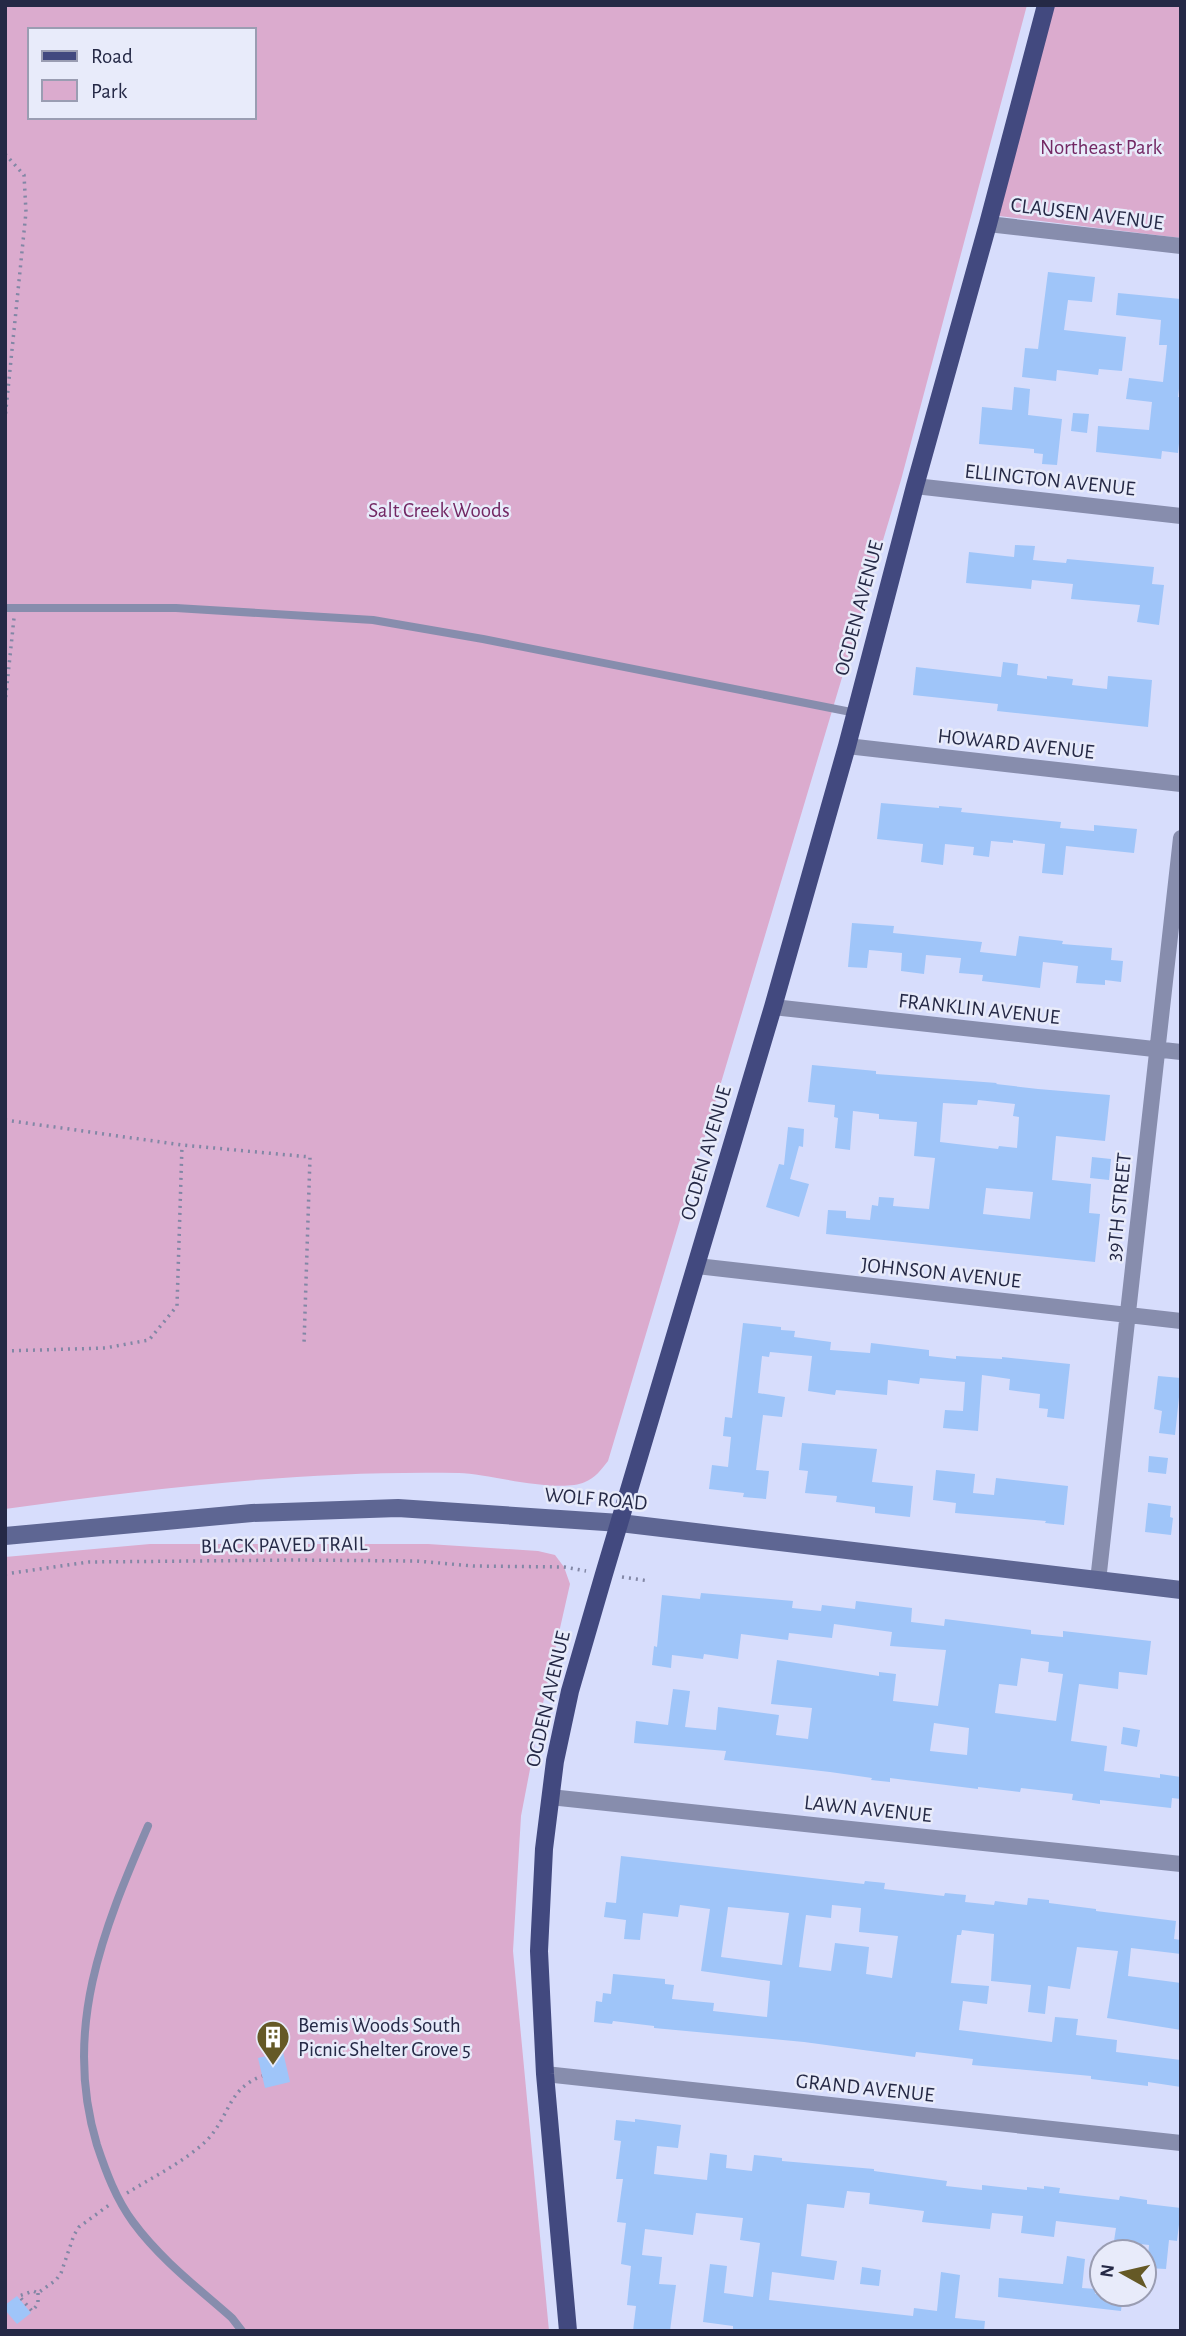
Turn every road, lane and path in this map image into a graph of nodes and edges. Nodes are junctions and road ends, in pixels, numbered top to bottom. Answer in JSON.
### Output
{"nodes":[{"id":1,"x":1046,"y":5,"type":"edge"},
{"id":2,"x":5,"y":153,"type":"edge"},
{"id":3,"x":988,"y":224,"type":"junction"},
{"id":4,"x":1181,"y":246,"type":"edge"},
{"id":5,"x":5,"y":419,"type":"edge"},
{"id":6,"x":915,"y":486,"type":"junction"},
{"id":7,"x":1181,"y":516,"type":"edge"},
{"id":8,"x":5,"y":608,"type":"edge"},
{"id":9,"x":15,"y":609,"type":"junction"},
{"id":10,"x":5,"y":704,"type":"edge"},
{"id":11,"x":856,"y":713,"type":"junction"},
{"id":12,"x":847,"y":746,"type":"junction"},
{"id":13,"x":1181,"y":784,"type":"edge"},
{"id":14,"x":1181,"y":838,"type":"edge"},
{"id":15,"x":773,"y":1007,"type":"junction"},
{"id":16,"x":1157,"y":1050,"type":"junction"},
{"id":17,"x":1181,"y":1052,"type":"edge"},
{"id":18,"x":5,"y":1120,"type":"edge"},
{"id":19,"x":182,"y":1145,"type":"junction"},
{"id":20,"x":697,"y":1266,"type":"junction"},
{"id":21,"x":1129,"y":1315,"type":"junction"},
{"id":22,"x":1181,"y":1321,"type":"edge"},
{"id":23,"x":304,"y":1344,"type":"dead end"},
{"id":24,"x":5,"y":1352,"type":"edge"},
{"id":25,"x":620,"y":1523,"type":"junction"},
{"id":26,"x":5,"y":1536,"type":"edge"},
{"id":27,"x":564,"y":1567,"type":"dead end"},
{"id":28,"x":5,"y":1574,"type":"edge"},
{"id":29,"x":1098,"y":1581,"type":"junction"},
{"id":30,"x":1181,"y":1590,"type":"edge"},
{"id":31,"x":550,"y":1797,"type":"junction"},
{"id":32,"x":148,"y":1826,"type":"dead end"},
{"id":33,"x":1181,"y":1864,"type":"edge"},
{"id":34,"x":545,"y":2074,"type":"junction"},
{"id":35,"x":1181,"y":2143,"type":"edge"},
{"id":36,"x":242,"y":2331,"type":"edge"},
{"id":37,"x":568,"y":2331,"type":"edge"}],
"edges":[{"from":1,"to":3,"type":"main road","name":"OGDEN AVENUE"},
{"from":2,"to":5,"type":"path"},
{"from":3,"to":4,"type":"street","name":"CLAUSEN AVENUE"},
{"from":3,"to":6,"type":"main road","name":"OGDEN AVENUE"},
{"from":6,"to":7,"type":"street","name":"ELLINGTON AVENUE"},
{"from":6,"to":11,"type":"main road","name":"OGDEN AVENUE"},
{"from":8,"to":9,"type":"lane"},
{"from":9,"to":10,"type":"path"},
{"from":9,"to":11,"type":"lane"},
{"from":11,"to":12,"type":"main road","name":"OGDEN AVENUE"},
{"from":12,"to":13,"type":"street","name":"HOWARD AVENUE"},
{"from":12,"to":15,"type":"main road","name":"OGDEN AVENUE"},
{"from":14,"to":16,"type":"street","name":"39TH STREET"},
{"from":15,"to":16,"type":"street","name":"FRANKLIN AVENUE"},
{"from":15,"to":20,"type":"main road","name":"OGDEN AVENUE"},
{"from":16,"to":17,"type":"street","name":"FRANKLIN AVENUE"},
{"from":16,"to":21,"type":"street","name":"39TH STREET"},
{"from":18,"to":19,"type":"path"},
{"from":19,"to":23,"type":"path"},
{"from":19,"to":24,"type":"path"},
{"from":20,"to":21,"type":"street","name":"JOHNSON AVENUE"},
{"from":20,"to":25,"type":"main road","name":"OGDEN AVENUE"},
{"from":21,"to":22,"type":"street","name":"JOHNSON AVENUE"},
{"from":21,"to":29,"type":"street","name":"39TH STREET"},
{"from":25,"to":26,"type":"main road","name":"WOLF ROAD"},
{"from":25,"to":29,"type":"main road","name":"WOLF ROAD"},
{"from":25,"to":31,"type":"main road","name":"OGDEN AVENUE"},
{"from":27,"to":28,"type":"path","name":"BLACK PAVED TRAIL"},
{"from":29,"to":30,"type":"main road","name":"WOLF ROAD"},
{"from":31,"to":33,"type":"street","name":"LAWN AVENUE"},
{"from":31,"to":34,"type":"main road","name":"OGDEN AVENUE"},
{"from":32,"to":36,"type":"lane"},
{"from":34,"to":35,"type":"street","name":"GRAND AVENUE"},
{"from":34,"to":37,"type":"main road","name":"OGDEN AVENUE"}]}
